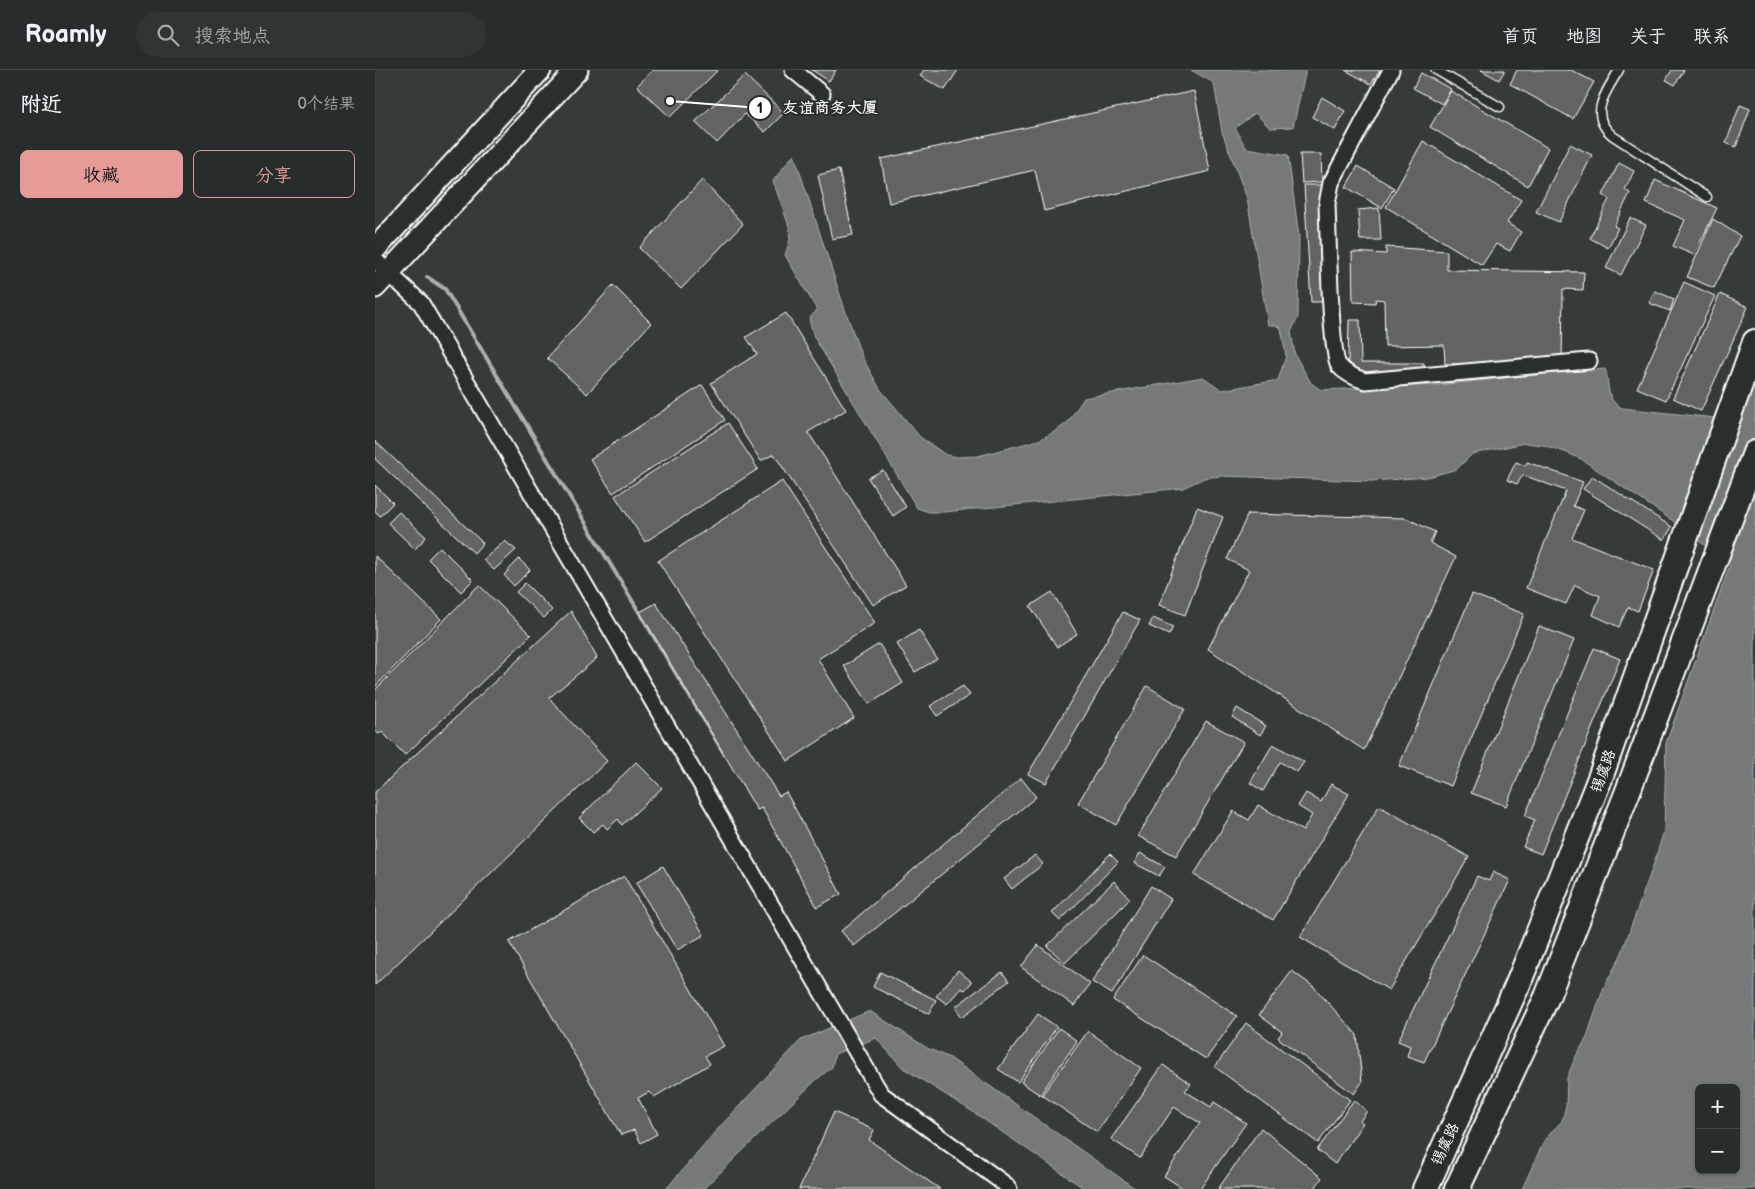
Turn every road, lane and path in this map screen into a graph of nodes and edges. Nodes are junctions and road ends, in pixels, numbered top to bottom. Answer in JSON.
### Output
{"nodes":[{"id":1,"x":540,"y":70,"type":"edge"},
{"id":2,"x":577,"y":70,"type":"edge"},
{"id":3,"x":793,"y":70,"type":"edge"},
{"id":4,"x":1391,"y":70,"type":"edge"},
{"id":5,"x":1436,"y":70,"type":"edge"},
{"id":6,"x":1619,"y":70,"type":"edge"},
{"id":7,"x":822,"y":94,"type":"dead end"},
{"id":8,"x":1500,"y":107,"type":"dead end"},
{"id":9,"x":1707,"y":197,"type":"dead end"},
{"id":10,"x":375,"y":249,"type":"edge"},
{"id":11,"x":380,"y":273,"type":"edge"},
{"id":12,"x":1755,"y":342,"type":"edge"},
{"id":13,"x":1589,"y":361,"type":"dead end"},
{"id":14,"x":1755,"y":453,"type":"edge"},
{"id":15,"x":1009,"y":1189,"type":"edge"},
{"id":16,"x":1425,"y":1189,"type":"edge"},
{"id":17,"x":1457,"y":1189,"type":"edge"}],
"edges":[{"from":1,"to":10,"type":"main road"},
{"from":2,"to":11,"type":"main road"},
{"from":3,"to":7,"type":"street"},
{"from":4,"to":13,"type":"street"},
{"from":5,"to":8,"type":"lane"},
{"from":6,"to":9,"type":"lane"},
{"from":11,"to":15,"type":"street"},
{"from":12,"to":16,"type":"main road","name":"锡虞路"},
{"from":14,"to":17,"type":"main road","name":"锡虞路"}]}
